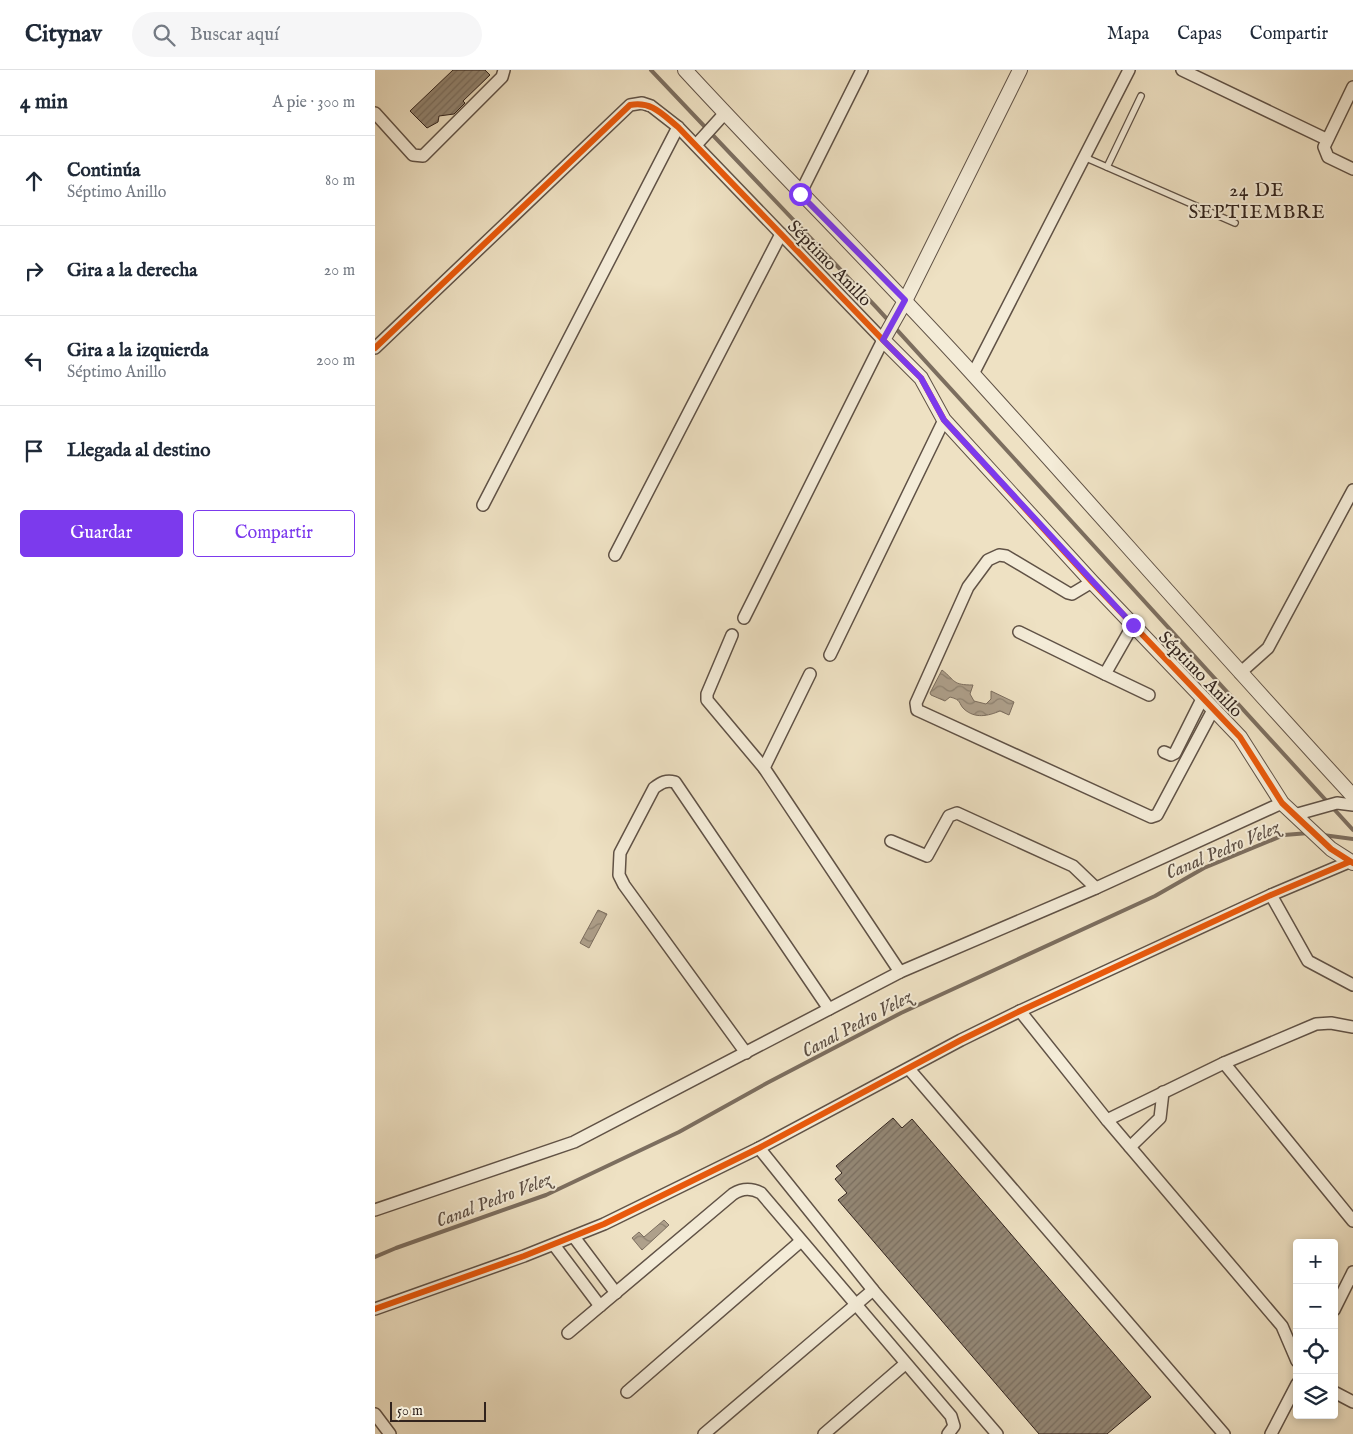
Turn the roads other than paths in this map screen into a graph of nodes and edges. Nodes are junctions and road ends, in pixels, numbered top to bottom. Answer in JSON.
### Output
{"nodes":[{"id":1,"x":504,"y":70,"type":"edge"},
{"id":2,"x":862,"y":70,"type":"edge"},
{"id":3,"x":1020,"y":70,"type":"edge"},
{"id":4,"x":1129,"y":70,"type":"edge"},
{"id":5,"x":1182,"y":70,"type":"edge"},
{"id":6,"x":690,"y":72,"type":"edge"},
{"id":7,"x":1353,"y":87,"type":"edge"},
{"id":8,"x":1141,"y":96,"type":"dead end"},
{"id":9,"x":375,"y":113,"type":"edge"},
{"id":10,"x":720,"y":118,"type":"junction"},
{"id":11,"x":678,"y":127,"type":"junction"},
{"id":12,"x":1327,"y":139,"type":"junction"},
{"id":13,"x":696,"y":145,"type":"junction"},
{"id":14,"x":1084,"y":156,"type":"junction"},
{"id":15,"x":1107,"y":167,"type":"junction"},
{"id":16,"x":1353,"y":169,"type":"edge"},
{"id":17,"x":800,"y":194,"type":"junction"},
{"id":18,"x":1235,"y":223,"type":"dead end"},
{"id":19,"x":781,"y":234,"type":"junction"},
{"id":20,"x":905,"y":300,"type":"junction"},
{"id":21,"x":883,"y":340,"type":"junction"},
{"id":22,"x":375,"y":348,"type":"edge"},
{"id":23,"x":973,"y":374,"type":"junction"},
{"id":24,"x":944,"y":420,"type":"junction"},
{"id":25,"x":1353,"y":490,"type":"edge"},
{"id":26,"x":483,"y":506,"type":"dead end"},
{"id":27,"x":615,"y":555,"type":"dead end"},
{"id":28,"x":1092,"y":582,"type":"junction"},
{"id":29,"x":744,"y":618,"type":"dead end"},
{"id":30,"x":1133,"y":625,"type":"junction"},
{"id":31,"x":1019,"y":632,"type":"dead end"},
{"id":32,"x":732,"y":635,"type":"dead end"},
{"id":33,"x":830,"y":655,"type":"dead end"},
{"id":34,"x":1239,"y":673,"type":"junction"},
{"id":35,"x":811,"y":674,"type":"dead end"},
{"id":36,"x":1105,"y":674,"type":"junction"},
{"id":37,"x":1149,"y":695,"type":"dead end"},
{"id":38,"x":1203,"y":697,"type":"junction"},
{"id":39,"x":1214,"y":708,"type":"junction"},
{"id":40,"x":1164,"y":752,"type":"dead end"},
{"id":41,"x":764,"y":768,"type":"junction"},
{"id":42,"x":1353,"y":796,"type":"edge"},
{"id":43,"x":1282,"y":803,"type":"junction"},
{"id":44,"x":1353,"y":805,"type":"edge"},
{"id":45,"x":1297,"y":816,"type":"junction"},
{"id":46,"x":891,"y":841,"type":"dead end"},
{"id":47,"x":1351,"y":862,"type":"edge"},
{"id":48,"x":1096,"y":888,"type":"junction"},
{"id":49,"x":1271,"y":895,"type":"junction"},
{"id":50,"x":900,"y":972,"type":"junction"},
{"id":51,"x":1353,"y":985,"type":"edge"},
{"id":52,"x":829,"y":1008,"type":"junction"},
{"id":53,"x":1020,"y":1010,"type":"junction"},
{"id":54,"x":1353,"y":1027,"type":"edge"},
{"id":55,"x":746,"y":1053,"type":"junction"},
{"id":56,"x":1224,"y":1063,"type":"junction"},
{"id":57,"x":909,"y":1069,"type":"junction"},
{"id":58,"x":1163,"y":1092,"type":"junction"},
{"id":59,"x":1107,"y":1120,"type":"junction"},
{"id":60,"x":1130,"y":1147,"type":"junction"},
{"id":61,"x":759,"y":1148,"type":"junction"},
{"id":62,"x":375,"y":1210,"type":"edge"},
{"id":63,"x":1353,"y":1221,"type":"edge"},
{"id":64,"x":574,"y":1237,"type":"junction"},
{"id":65,"x":801,"y":1241,"type":"junction"},
{"id":66,"x":554,"y":1245,"type":"junction"},
{"id":67,"x":1353,"y":1272,"type":"edge"},
{"id":68,"x":873,"y":1290,"type":"junction"},
{"id":69,"x":616,"y":1293,"type":"junction"},
{"id":70,"x":1338,"y":1302,"type":"edge"},
{"id":71,"x":855,"y":1304,"type":"junction"},
{"id":72,"x":600,"y":1306,"type":"junction"},
{"id":73,"x":375,"y":1309,"type":"edge"},
{"id":74,"x":568,"y":1333,"type":"dead end"},
{"id":75,"x":1293,"y":1352,"type":"edge"},
{"id":76,"x":905,"y":1364,"type":"junction"},
{"id":77,"x":627,"y":1392,"type":"dead end"},
{"id":78,"x":1293,"y":1392,"type":"edge"},
{"id":79,"x":1338,"y":1394,"type":"edge"},
{"id":80,"x":1353,"y":1402,"type":"edge"},
{"id":81,"x":375,"y":1414,"type":"edge"},
{"id":82,"x":390,"y":1434,"type":"edge"},
{"id":83,"x":703,"y":1434,"type":"edge"},
{"id":84,"x":824,"y":1434,"type":"edge"},
{"id":85,"x":948,"y":1434,"type":"edge"},
{"id":86,"x":997,"y":1434,"type":"edge"},
{"id":87,"x":1224,"y":1434,"type":"edge"},
{"id":88,"x":1271,"y":1434,"type":"edge"}],
"edges":[{"from":1,"to":9,"type":"street"},
{"from":2,"to":17,"type":"street"},
{"from":3,"to":20,"type":"street"},
{"from":4,"to":14,"type":"street"},
{"from":5,"to":12,"type":"street"},
{"from":6,"to":10,"type":"street","name":"Séptimo Anillo"},
{"from":7,"to":12,"type":"street"},
{"from":8,"to":15,"type":"lane"},
{"from":10,"to":13,"type":"street"},
{"from":10,"to":17,"type":"street","name":"Séptimo Anillo"},
{"from":11,"to":13,"type":"street","name":"Séptimo Anillo"},
{"from":11,"to":22,"type":"street","name":"Séptimo Anillo"},
{"from":11,"to":26,"type":"street"},
{"from":12,"to":16,"type":"street"},
{"from":13,"to":19,"type":"street","name":"Séptimo Anillo"},
{"from":14,"to":15,"type":"lane"},
{"from":14,"to":23,"type":"street"},
{"from":15,"to":18,"type":"lane"},
{"from":17,"to":20,"type":"street","name":"Séptimo Anillo"},
{"from":19,"to":21,"type":"street","name":"Séptimo Anillo"},
{"from":19,"to":27,"type":"street"},
{"from":20,"to":21,"type":"street"},
{"from":20,"to":23,"type":"street","name":"Séptimo Anillo"},
{"from":21,"to":24,"type":"street","name":"Séptimo Anillo"},
{"from":21,"to":29,"type":"street"},
{"from":23,"to":34,"type":"street","name":"Séptimo Anillo"},
{"from":24,"to":28,"type":"street","name":"Séptimo Anillo"},
{"from":24,"to":33,"type":"street"},
{"from":25,"to":34,"type":"street"},
{"from":28,"to":30,"type":"street","name":"Séptimo Anillo"},
{"from":28,"to":39,"type":"street"},
{"from":30,"to":36,"type":"street"},
{"from":30,"to":38,"type":"street","name":"Séptimo Anillo"},
{"from":31,"to":36,"type":"street"},
{"from":32,"to":41,"type":"street"},
{"from":34,"to":42,"type":"street","name":"Séptimo Anillo"},
{"from":35,"to":41,"type":"street"},
{"from":36,"to":37,"type":"street"},
{"from":38,"to":39,"type":"street","name":"Séptimo Anillo"},
{"from":38,"to":40,"type":"street"},
{"from":39,"to":43,"type":"street","name":"Séptimo Anillo"},
{"from":41,"to":50,"type":"street"},
{"from":43,"to":45,"type":"street","name":"Séptimo Anillo"},
{"from":43,"to":48,"type":"street"},
{"from":44,"to":45,"type":"street"},
{"from":45,"to":47,"type":"street","name":"Séptimo Anillo"},
{"from":46,"to":48,"type":"street"},
{"from":47,"to":49,"type":"street"},
{"from":48,"to":50,"type":"street"},
{"from":49,"to":51,"type":"street"},
{"from":49,"to":53,"type":"street"},
{"from":50,"to":52,"type":"street"},
{"from":52,"to":55,"type":"street"},
{"from":52,"to":55,"type":"street"},
{"from":53,"to":57,"type":"street"},
{"from":53,"to":59,"type":"street"},
{"from":54,"to":56,"type":"street"},
{"from":55,"to":62,"type":"street"},
{"from":56,"to":58,"type":"street"},
{"from":56,"to":63,"type":"street"},
{"from":57,"to":61,"type":"street"},
{"from":57,"to":87,"type":"street"},
{"from":58,"to":59,"type":"street"},
{"from":58,"to":60,"type":"street"},
{"from":59,"to":60,"type":"street"},
{"from":60,"to":75,"type":"street"},
{"from":61,"to":64,"type":"street"},
{"from":61,"to":68,"type":"street"},
{"from":64,"to":66,"type":"street"},
{"from":64,"to":69,"type":"street"},
{"from":65,"to":69,"type":"street"},
{"from":65,"to":71,"type":"street"},
{"from":65,"to":77,"type":"street"},
{"from":66,"to":72,"type":"street"},
{"from":66,"to":73,"type":"street"},
{"from":67,"to":70,"type":"street"},
{"from":68,"to":71,"type":"street"},
{"from":68,"to":86,"type":"street"},
{"from":69,"to":72,"type":"street"},
{"from":71,"to":76,"type":"street"},
{"from":71,"to":83,"type":"street"},
{"from":72,"to":74,"type":"street"},
{"from":76,"to":84,"type":"street"},
{"from":76,"to":85,"type":"street"},
{"from":78,"to":88,"type":"street"},
{"from":79,"to":80,"type":"street"},
{"from":81,"to":82,"type":"street"}]}
